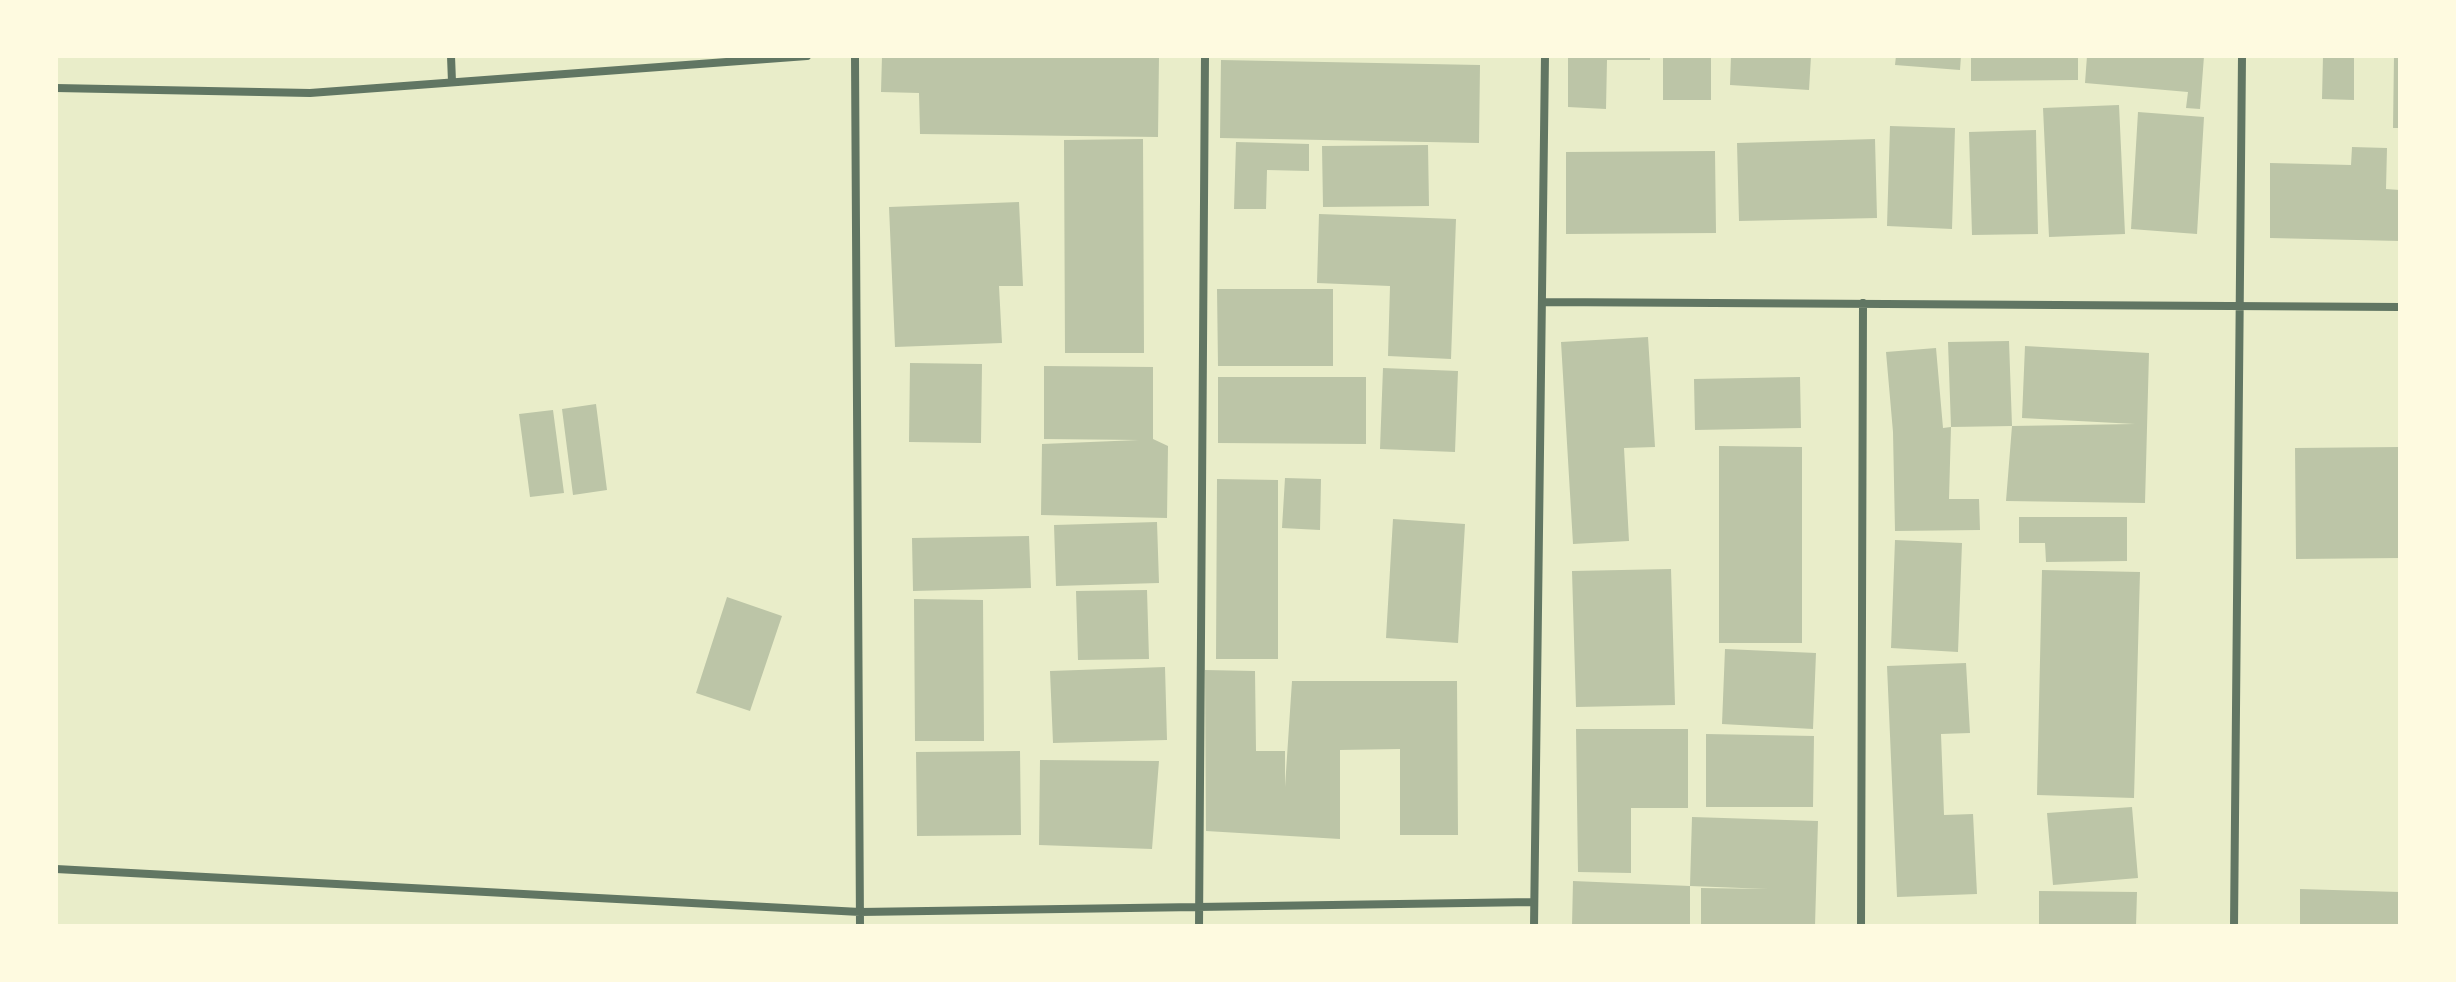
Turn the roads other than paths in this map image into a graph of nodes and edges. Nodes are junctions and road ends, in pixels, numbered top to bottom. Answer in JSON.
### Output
{"nodes":[{"id":1,"x":451,"y":56,"type":"edge"},
{"id":2,"x":807,"y":56,"type":"edge"},
{"id":3,"x":855,"y":56,"type":"edge"},
{"id":4,"x":1205,"y":56,"type":"edge"},
{"id":5,"x":1545,"y":56,"type":"edge"},
{"id":6,"x":2242,"y":56,"type":"edge"},
{"id":7,"x":452,"y":82,"type":"junction"},
{"id":8,"x":56,"y":88,"type":"edge"},
{"id":9,"x":1542,"y":302,"type":"junction"},
{"id":10,"x":1863,"y":303,"type":"junction"},
{"id":11,"x":2240,"y":306,"type":"junction"},
{"id":12,"x":2400,"y":307,"type":"edge"},
{"id":13,"x":56,"y":869,"type":"edge"},
{"id":14,"x":1534,"y":902,"type":"junction"},
{"id":15,"x":1199,"y":906,"type":"junction"},
{"id":16,"x":860,"y":912,"type":"junction"},
{"id":17,"x":860,"y":926,"type":"edge"},
{"id":18,"x":1199,"y":926,"type":"edge"},
{"id":19,"x":1534,"y":926,"type":"edge"},
{"id":20,"x":1861,"y":926,"type":"edge"},
{"id":21,"x":2234,"y":926,"type":"edge"}],
"edges":[{"from":1,"to":7,"type":"street"},
{"from":2,"to":7,"type":"street"},
{"from":3,"to":16,"type":"street"},
{"from":4,"to":15,"type":"street"},
{"from":5,"to":9,"type":"street"},
{"from":6,"to":11,"type":"street"},
{"from":7,"to":8,"type":"street"},
{"from":9,"to":10,"type":"street"},
{"from":9,"to":14,"type":"street"},
{"from":10,"to":11,"type":"street"},
{"from":10,"to":20,"type":"street"},
{"from":11,"to":12,"type":"street"},
{"from":11,"to":21,"type":"street"},
{"from":13,"to":16,"type":"street"},
{"from":14,"to":15,"type":"street"},
{"from":14,"to":19,"type":"street"},
{"from":15,"to":16,"type":"street"},
{"from":15,"to":18,"type":"street"},
{"from":16,"to":17,"type":"street"}]}
